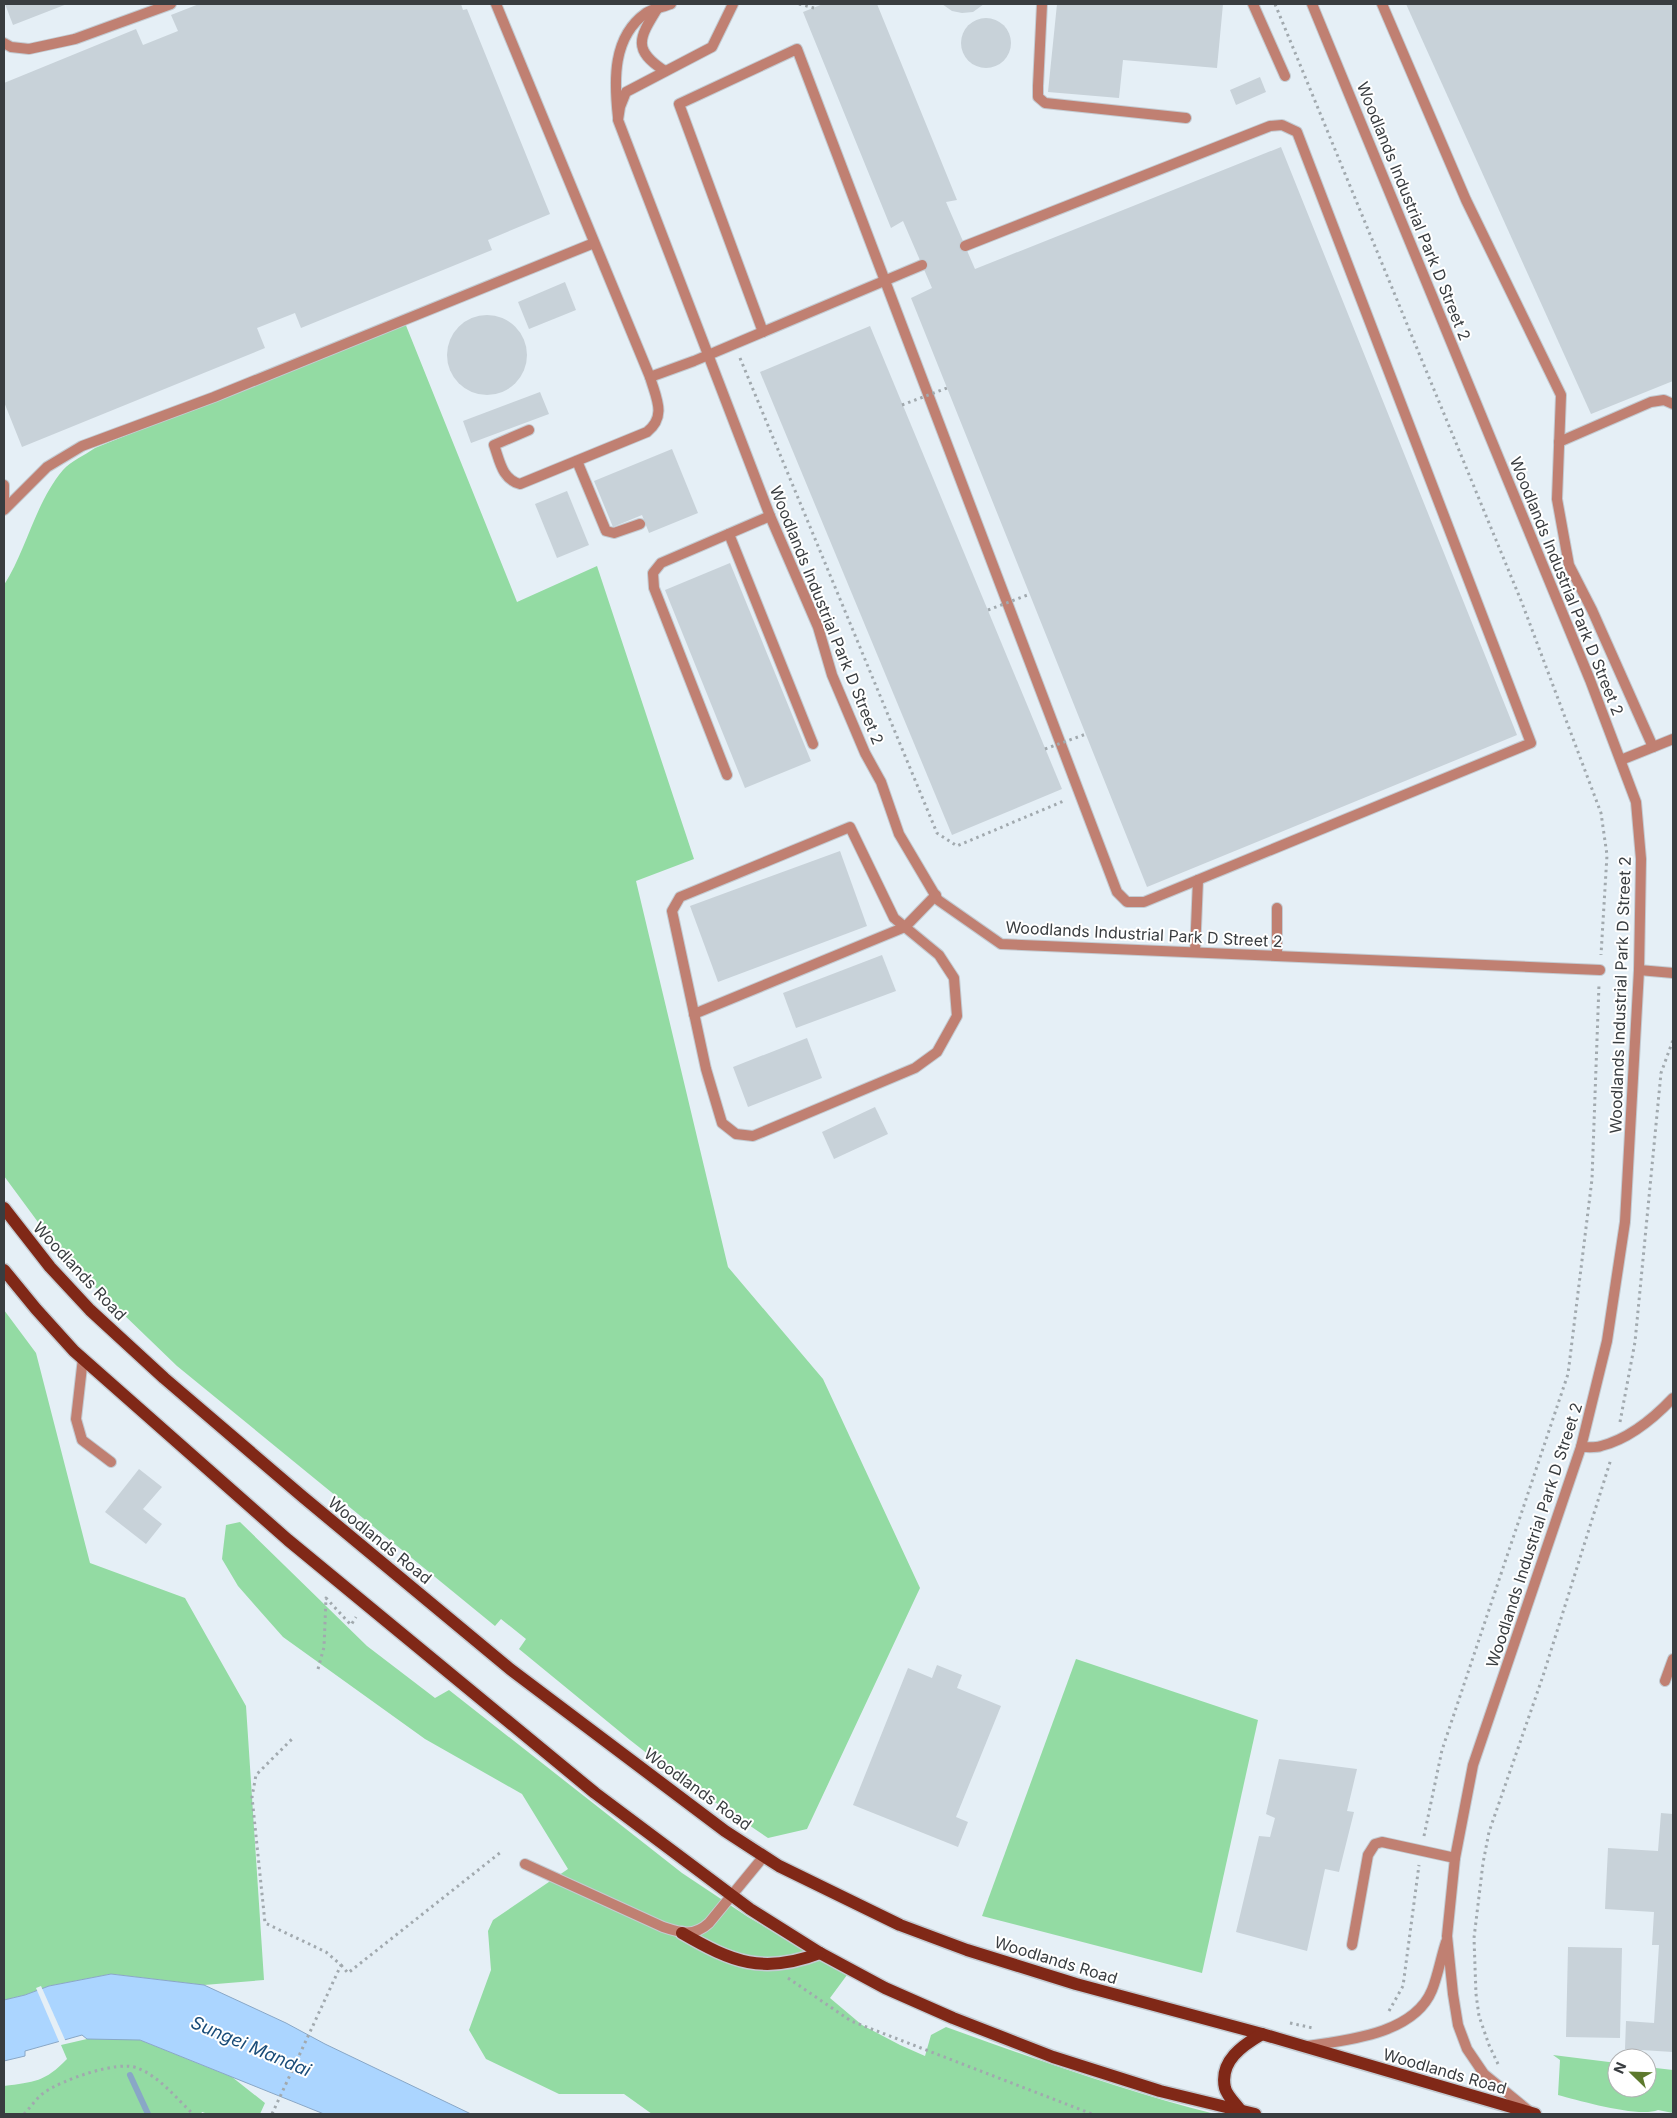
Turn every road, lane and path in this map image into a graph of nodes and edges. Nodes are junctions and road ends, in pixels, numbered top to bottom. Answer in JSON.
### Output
{"nodes":[{"id":1,"x":171,"y":4,"type":"edge"},
{"id":2,"x":496,"y":4,"type":"edge"},
{"id":3,"x":671,"y":4,"type":"edge"},
{"id":4,"x":734,"y":4,"type":"edge"},
{"id":5,"x":799,"y":4,"type":"edge"},
{"id":6,"x":1042,"y":4,"type":"edge"},
{"id":7,"x":1253,"y":4,"type":"edge"},
{"id":8,"x":1275,"y":4,"type":"edge"},
{"id":9,"x":1312,"y":4,"type":"edge"},
{"id":10,"x":1382,"y":4,"type":"edge"},
{"id":11,"x":814,"y":8,"type":"dead end"},
{"id":12,"x":657,"y":9,"type":"junction"},
{"id":13,"x":4,"y":43,"type":"edge"},
{"id":14,"x":665,"y":71,"type":"junction"},
{"id":15,"x":1286,"y":76,"type":"dead end"},
{"id":16,"x":1186,"y":118,"type":"dead end"},
{"id":17,"x":618,"y":120,"type":"junction"},
{"id":18,"x":594,"y":243,"type":"junction"},
{"id":19,"x":965,"y":246,"type":"dead end"},
{"id":20,"x":922,"y":265,"type":"dead end"},
{"id":21,"x":886,"y":280,"type":"junction"},
{"id":22,"x":763,"y":332,"type":"junction"},
{"id":23,"x":734,"y":344,"type":"junction"},
{"id":24,"x":709,"y":354,"type":"junction"},
{"id":25,"x":650,"y":377,"type":"junction"},
{"id":26,"x":947,"y":388,"type":"dead end"},
{"id":27,"x":1673,"y":404,"type":"edge"},
{"id":28,"x":902,"y":405,"type":"dead end"},
{"id":29,"x":529,"y":430,"type":"dead end"},
{"id":30,"x":1559,"y":442,"type":"junction"},
{"id":31,"x":577,"y":461,"type":"junction"},
{"id":32,"x":4,"y":485,"type":"edge"},
{"id":33,"x":4,"y":498,"type":"edge"},
{"id":34,"x":4,"y":510,"type":"edge"},
{"id":35,"x":770,"y":516,"type":"junction"},
{"id":36,"x":640,"y":524,"type":"dead end"},
{"id":37,"x":729,"y":534,"type":"junction"},
{"id":38,"x":1030,"y":594,"type":"dead end"},
{"id":39,"x":988,"y":610,"type":"dead end"},
{"id":40,"x":1086,"y":734,"type":"dead end"},
{"id":41,"x":1673,"y":739,"type":"edge"},
{"id":42,"x":813,"y":744,"type":"dead end"},
{"id":43,"x":1653,"y":747,"type":"junction"},
{"id":44,"x":1045,"y":749,"type":"dead end"},
{"id":45,"x":1622,"y":760,"type":"junction"},
{"id":46,"x":727,"y":775,"type":"dead end"},
{"id":47,"x":1080,"y":794,"type":"junction"},
{"id":48,"x":1198,"y":880,"type":"junction"},
{"id":49,"x":936,"y":895,"type":"junction"},
{"id":50,"x":1277,"y":908,"type":"dead end"},
{"id":51,"x":905,"y":928,"type":"junction"},
{"id":52,"x":1195,"y":952,"type":"junction"},
{"id":53,"x":1277,"y":956,"type":"junction"},
{"id":54,"x":1600,"y":970,"type":"junction"},
{"id":55,"x":1639,"y":970,"type":"junction"},
{"id":56,"x":1673,"y":972,"type":"edge"},
{"id":57,"x":694,"y":1014,"type":"junction"},
{"id":58,"x":1673,"y":1040,"type":"edge"},
{"id":59,"x":4,"y":1208,"type":"edge"},
{"id":60,"x":4,"y":1270,"type":"edge"},
{"id":61,"x":82,"y":1358,"type":"junction"},
{"id":62,"x":1673,"y":1398,"type":"edge"},
{"id":63,"x":1616,"y":1440,"type":"junction"},
{"id":64,"x":1581,"y":1447,"type":"junction"},
{"id":65,"x":111,"y":1462,"type":"dead end"},
{"id":66,"x":365,"y":1605,"type":"junction"},
{"id":67,"x":1673,"y":1658,"type":"edge"},
{"id":68,"x":318,"y":1669,"type":"dead end"},
{"id":69,"x":1664,"y":1681,"type":"dead end"},
{"id":70,"x":292,"y":1739,"type":"dead end"},
{"id":71,"x":1421,"y":1851,"type":"junction"},
{"id":72,"x":501,"y":1852,"type":"dead end"},
{"id":73,"x":764,"y":1856,"type":"junction"},
{"id":74,"x":1455,"y":1858,"type":"junction"},
{"id":75,"x":525,"y":1864,"type":"dead end"},
{"id":76,"x":731,"y":1895,"type":"junction"},
{"id":77,"x":682,"y":1933,"type":"junction"},
{"id":78,"x":1447,"y":1936,"type":"junction"},
{"id":79,"x":1352,"y":1946,"type":"dead end"},
{"id":80,"x":820,"y":1953,"type":"junction"},
{"id":81,"x":341,"y":1965,"type":"junction"},
{"id":82,"x":782,"y":1974,"type":"dead end"},
{"id":83,"x":1382,"y":2013,"type":"dead end"},
{"id":84,"x":1282,"y":2021,"type":"dead end"},
{"id":85,"x":1319,"y":2027,"type":"dead end"},
{"id":86,"x":1262,"y":2034,"type":"junction"},
{"id":87,"x":1305,"y":2046,"type":"junction"},
{"id":88,"x":1499,"y":2066,"type":"dead end"},
{"id":89,"x":1241,"y":2111,"type":"junction"},
{"id":90,"x":24,"y":2114,"type":"edge"},
{"id":91,"x":193,"y":2114,"type":"edge"},
{"id":92,"x":272,"y":2114,"type":"edge"},
{"id":93,"x":1092,"y":2114,"type":"edge"},
{"id":94,"x":1255,"y":2114,"type":"edge"},
{"id":95,"x":1534,"y":2114,"type":"edge"}],
"edges":[{"from":1,"to":13,"type":"street"},
{"from":2,"to":18,"type":"street"},
{"from":3,"to":12,"type":"street","name":"Woodlands Industrial Park D Street 2"},
{"from":4,"to":14,"type":"street"},
{"from":5,"to":11,"type":"path"},
{"from":6,"to":16,"type":"street"},
{"from":7,"to":15,"type":"street"},
{"from":8,"to":54,"type":"path"},
{"from":9,"to":45,"type":"street","name":"Woodlands Industrial Park D Street 2"},
{"from":10,"to":30,"type":"street"},
{"from":12,"to":14,"type":"street"},
{"from":12,"to":17,"type":"street","name":"Woodlands Industrial Park D Street 2"},
{"from":14,"to":17,"type":"street"},
{"from":17,"to":24,"type":"street","name":"Woodlands Industrial Park D Street 2"},
{"from":18,"to":25,"type":"street"},
{"from":18,"to":34,"type":"street"},
{"from":19,"to":48,"type":"street"},
{"from":20,"to":21,"type":"street"},
{"from":21,"to":22,"type":"street"},
{"from":21,"to":22,"type":"street"},
{"from":21,"to":47,"type":"street"},
{"from":22,"to":23,"type":"street"},
{"from":23,"to":24,"type":"street"},
{"from":23,"to":47,"type":"path"},
{"from":24,"to":25,"type":"street"},
{"from":24,"to":35,"type":"street","name":"Woodlands Industrial Park D Street 2"},
{"from":25,"to":31,"type":"street"},
{"from":26,"to":28,"type":"path","bridge":true},
{"from":27,"to":30,"type":"street"},
{"from":29,"to":31,"type":"street"},
{"from":30,"to":43,"type":"street"},
{"from":31,"to":36,"type":"street"},
{"from":32,"to":33,"type":"street"},
{"from":35,"to":37,"type":"street"},
{"from":35,"to":49,"type":"street","name":"Woodlands Industrial Park D Street 2"},
{"from":37,"to":42,"type":"street"},
{"from":37,"to":46,"type":"street"},
{"from":38,"to":39,"type":"path","bridge":true},
{"from":40,"to":44,"type":"path","bridge":true},
{"from":41,"to":43,"type":"street"},
{"from":43,"to":45,"type":"street"},
{"from":45,"to":55,"type":"street","name":"Woodlands Industrial Park D Street 2"},
{"from":47,"to":48,"type":"street"},
{"from":48,"to":52,"type":"street"},
{"from":49,"to":51,"type":"street"},
{"from":49,"to":52,"type":"street","name":"Woodlands Industrial Park D Street 2"},
{"from":50,"to":53,"type":"street"},
{"from":51,"to":57,"type":"street"},
{"from":51,"to":57,"type":"street"},
{"from":51,"to":57,"type":"street"},
{"from":52,"to":53,"type":"street","name":"Woodlands Industrial Park D Street 2"},
{"from":53,"to":54,"type":"street","name":"Woodlands Industrial Park D Street 2"},
{"from":54,"to":71,"type":"path"},
{"from":55,"to":56,"type":"street"},
{"from":55,"to":64,"type":"street","name":"Woodlands Industrial Park D Street 2"},
{"from":58,"to":63,"type":"path"},
{"from":59,"to":73,"type":"main road","name":"Woodlands Road"},
{"from":60,"to":61,"type":"main road"},
{"from":61,"to":65,"type":"street"},
{"from":61,"to":66,"type":"main road"},
{"from":62,"to":63,"type":"street"},
{"from":63,"to":64,"type":"street"},
{"from":63,"to":88,"type":"path"},
{"from":64,"to":74,"type":"street","name":"Woodlands Industrial Park D Street 2"},
{"from":66,"to":68,"type":"path"},
{"from":66,"to":76,"type":"main road"},
{"from":67,"to":69,"type":"street"},
{"from":70,"to":81,"type":"path"},
{"from":71,"to":74,"type":"street"},
{"from":71,"to":79,"type":"street"},
{"from":71,"to":83,"type":"path"},
{"from":72,"to":81,"type":"path"},
{"from":73,"to":76,"type":"street"},
{"from":73,"to":86,"type":"main road","name":"Woodlands Road"},
{"from":74,"to":78,"type":"street","name":"Woodlands Industrial Park D Street 2"},
{"from":75,"to":77,"type":"street"},
{"from":76,"to":77,"type":"street"},
{"from":76,"to":80,"type":"main road"},
{"from":77,"to":80,"type":"main road"},
{"from":78,"to":87,"type":"street","name":"Woodlands Industrial Park D Street 2"},
{"from":78,"to":95,"type":"street","name":"Woodlands Industrial Park D Street 2"},
{"from":80,"to":89,"type":"main road"},
{"from":81,"to":92,"type":"path"},
{"from":82,"to":93,"type":"path"},
{"from":84,"to":85,"type":"path"},
{"from":86,"to":87,"type":"main road","name":"Woodlands Road"},
{"from":86,"to":89,"type":"main road"},
{"from":87,"to":95,"type":"main road","name":"Woodlands Road"},
{"from":89,"to":94,"type":"main road"},
{"from":90,"to":91,"type":"path"}]}
